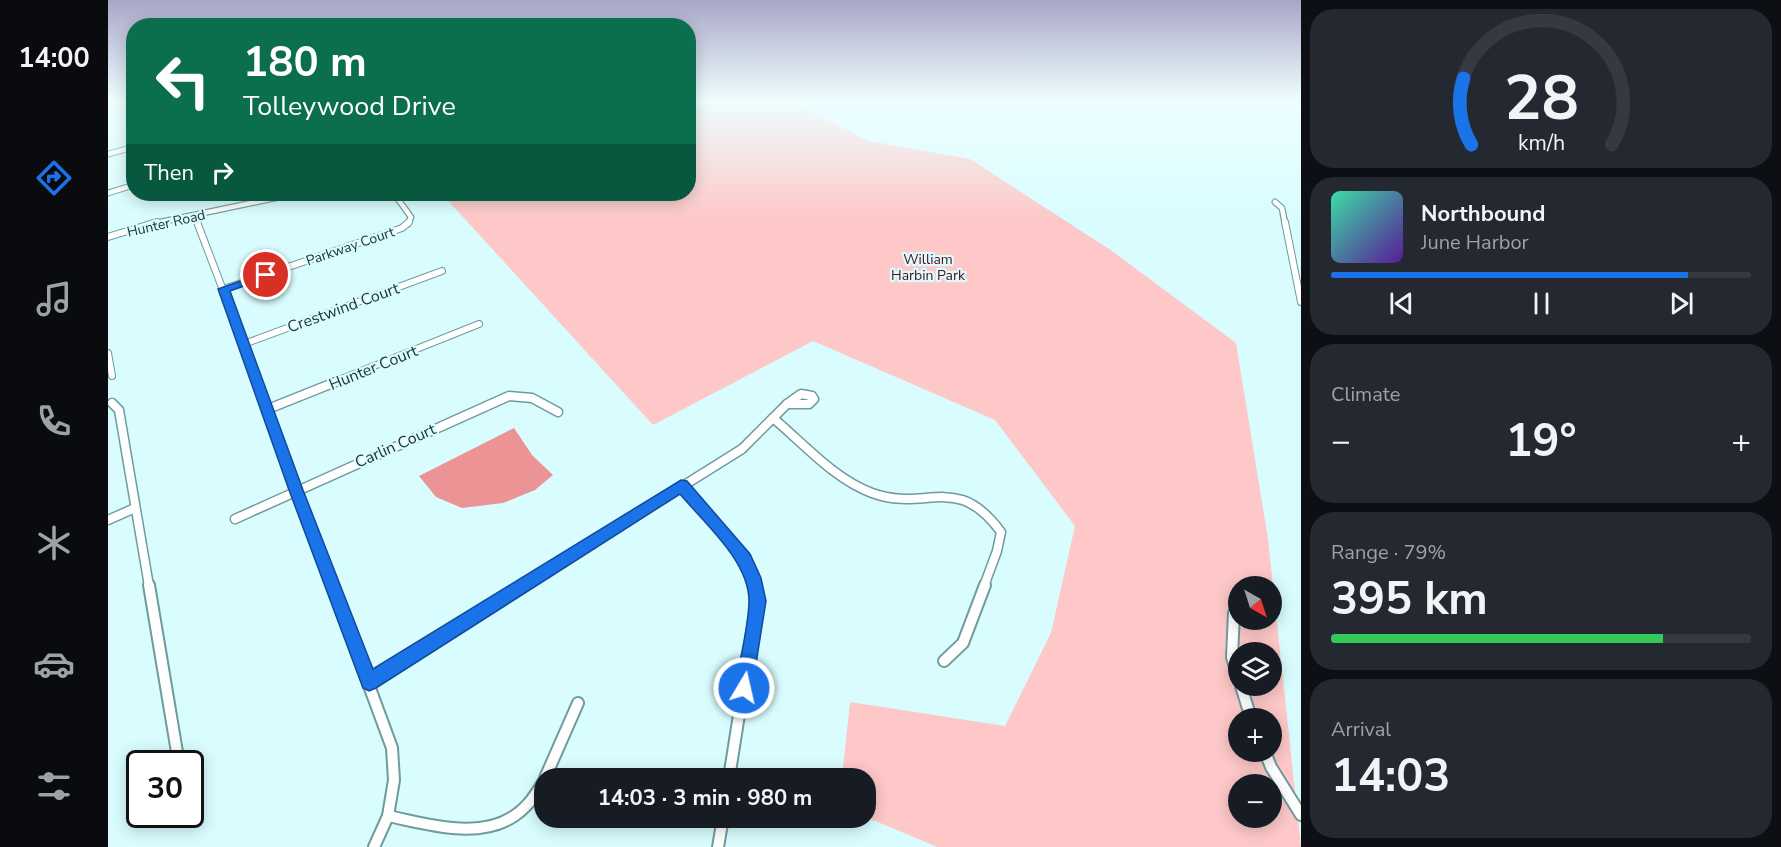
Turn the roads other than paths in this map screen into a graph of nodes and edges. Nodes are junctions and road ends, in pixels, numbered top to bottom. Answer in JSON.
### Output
{"nodes":[{"id":1,"x":126,"y":149,"type":"edge"},
{"id":2,"x":108,"y":154,"type":"edge"},
{"id":3,"x":126,"y":187,"type":"edge"},
{"id":4,"x":108,"y":193,"type":"edge"},
{"id":5,"x":262,"y":201,"type":"edge"},
{"id":6,"x":399,"y":201,"type":"edge"},
{"id":7,"x":1275,"y":202,"type":"dead end"},
{"id":8,"x":195,"y":216,"type":"junction"},
{"id":9,"x":108,"y":237,"type":"edge"},
{"id":10,"x":442,"y":271,"type":"dead end"},
{"id":11,"x":1299,"y":285,"type":"edge"},
{"id":12,"x":224,"y":289,"type":"junction"},
{"id":13,"x":1301,"y":302,"type":"edge"},
{"id":14,"x":479,"y":324,"type":"dead end"},
{"id":15,"x":244,"y":344,"type":"junction"},
{"id":16,"x":108,"y":353,"type":"edge"},
{"id":17,"x":112,"y":376,"type":"dead end"},
{"id":18,"x":112,"y":403,"type":"dead end"},
{"id":19,"x":787,"y":404,"type":"dead end"},
{"id":20,"x":268,"y":409,"type":"junction"},
{"id":21,"x":558,"y":412,"type":"dead end"},
{"id":22,"x":774,"y":418,"type":"junction"},
{"id":23,"x":681,"y":486,"type":"junction"},
{"id":24,"x":296,"y":490,"type":"junction"},
{"id":25,"x":135,"y":508,"type":"junction"},
{"id":26,"x":235,"y":519,"type":"dead end"},
{"id":27,"x":108,"y":520,"type":"edge"},
{"id":28,"x":944,"y":661,"type":"dead end"},
{"id":29,"x":369,"y":682,"type":"junction"},
{"id":30,"x":579,"y":703,"type":"dead end"},
{"id":31,"x":177,"y":750,"type":"edge"},
{"id":32,"x":1269,"y":762,"type":"edge"},
{"id":33,"x":550,"y":768,"type":"edge"},
{"id":34,"x":731,"y":768,"type":"edge"},
{"id":35,"x":534,"y":797,"type":"edge"},
{"id":36,"x":1301,"y":815,"type":"edge"},
{"id":37,"x":388,"y":816,"type":"junction"},
{"id":38,"x":721,"y":828,"type":"edge"},
{"id":39,"x":374,"y":847,"type":"edge"},
{"id":40,"x":718,"y":847,"type":"edge"}],
"edges":[{"from":1,"to":2,"type":"street"},
{"from":3,"to":4,"type":"street"},
{"from":5,"to":8,"type":"street","name":"Hunter Road"},
{"from":6,"to":12,"type":"street","name":"Parkway Court"},
{"from":7,"to":11,"type":"street"},
{"from":8,"to":9,"type":"street","name":"Hunter Road"},
{"from":8,"to":12,"type":"street"},
{"from":10,"to":15,"type":"street","name":"Crestwind Court"},
{"from":11,"to":13,"type":"street"},
{"from":12,"to":15,"type":"street"},
{"from":14,"to":20,"type":"street","name":"Hunter Court"},
{"from":15,"to":20,"type":"street"},
{"from":16,"to":17,"type":"street"},
{"from":18,"to":25,"type":"street"},
{"from":19,"to":22,"type":"street"},
{"from":20,"to":24,"type":"street"},
{"from":21,"to":24,"type":"street","name":"Carlin Court"},
{"from":22,"to":23,"type":"street"},
{"from":22,"to":28,"type":"street"},
{"from":23,"to":29,"type":"street"},
{"from":23,"to":34,"type":"street"},
{"from":24,"to":26,"type":"street","name":"Carlin Court"},
{"from":24,"to":29,"type":"street"},
{"from":25,"to":27,"type":"street"},
{"from":25,"to":31,"type":"street"},
{"from":29,"to":37,"type":"street"},
{"from":30,"to":33,"type":"street"},
{"from":32,"to":36,"type":"street"},
{"from":35,"to":37,"type":"street"},
{"from":37,"to":39,"type":"street"},
{"from":38,"to":40,"type":"street"}]}
